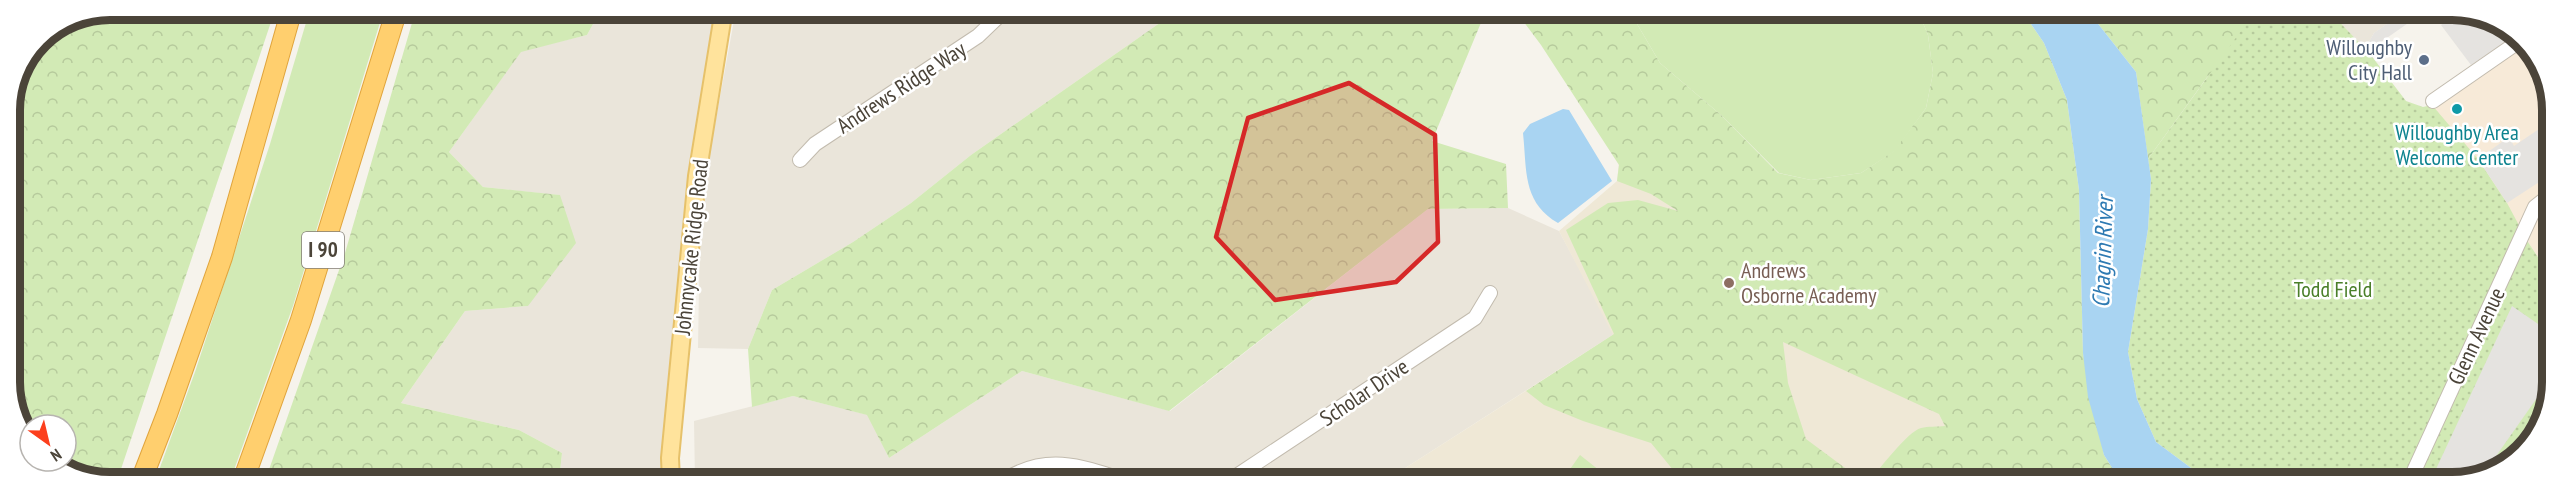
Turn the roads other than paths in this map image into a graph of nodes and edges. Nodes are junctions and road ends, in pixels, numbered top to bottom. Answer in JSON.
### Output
{"nodes":[{"id":1,"x":289,"y":20,"type":"edge"},
{"id":2,"x":394,"y":20,"type":"edge"},
{"id":3,"x":722,"y":20,"type":"edge"},
{"id":4,"x":995,"y":20,"type":"edge"},
{"id":5,"x":2514,"y":45,"type":"edge"},
{"id":6,"x":2433,"y":101,"type":"dead end"},
{"id":7,"x":800,"y":160,"type":"dead end"},
{"id":8,"x":2542,"y":201,"type":"edge"},
{"id":9,"x":1490,"y":293,"type":"dead end"},
{"id":10,"x":144,"y":472,"type":"edge"},
{"id":11,"x":246,"y":472,"type":"edge"},
{"id":12,"x":671,"y":472,"type":"edge"},
{"id":13,"x":1022,"y":472,"type":"edge"},
{"id":14,"x":1099,"y":472,"type":"edge"},
{"id":15,"x":1244,"y":472,"type":"edge"},
{"id":16,"x":2414,"y":472,"type":"edge"}],
"edges":[{"from":1,"to":10,"type":"highway"},
{"from":2,"to":11,"type":"highway","number":"I 90"},
{"from":3,"to":12,"type":"main road","name":"Johnnycake Ridge Road"},
{"from":4,"to":7,"type":"street","name":"Andrews Ridge Way"},
{"from":5,"to":6,"type":"street"},
{"from":8,"to":16,"type":"street","name":"Glenn Avenue"},
{"from":9,"to":15,"type":"street","name":"Scholar Drive"},
{"from":13,"to":14,"type":"street"}]}
